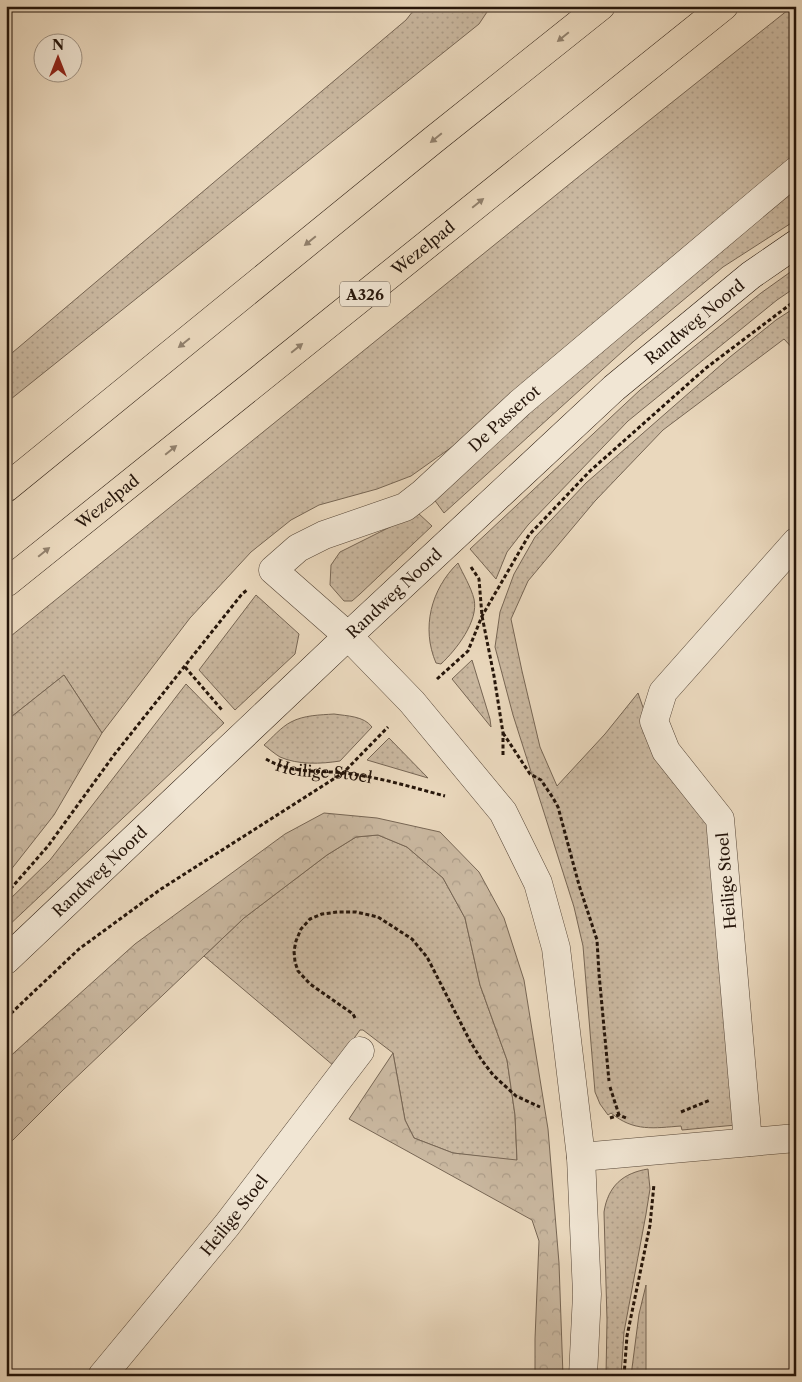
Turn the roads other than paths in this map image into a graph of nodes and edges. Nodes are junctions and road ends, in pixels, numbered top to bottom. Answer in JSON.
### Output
{"nodes":[{"id":1,"x":601,"y":6,"type":"edge"},
{"id":2,"x":724,"y":6,"type":"edge"},
{"id":3,"x":796,"y":171,"type":"edge"},
{"id":4,"x":796,"y":244,"type":"edge"},
{"id":5,"x":6,"y":488,"type":"edge"},
{"id":6,"x":796,"y":542,"type":"edge"},
{"id":7,"x":6,"y":583,"type":"edge"},
{"id":8,"x":348,"y":636,"type":"junction"},
{"id":9,"x":6,"y":960,"type":"edge"},
{"id":10,"x":360,"y":1051,"type":"road end"},
{"id":11,"x":796,"y":1138,"type":"edge"},
{"id":12,"x":748,"y":1142,"type":"junction"},
{"id":13,"x":581,"y":1157,"type":"junction"},
{"id":14,"x":102,"y":1376,"type":"edge"},
{"id":15,"x":582,"y":1376,"type":"edge"}],
"edges":[{"from":1,"to":5,"type":"highway","one_way":true},
{"from":7,"to":2,"type":"highway","name":"Wezelpad","number":"A326","one_way":true},
{"from":3,"to":8,"type":"street","name":"De Passerot"},
{"from":4,"to":8,"type":"street","name":"Randweg Noord"},
{"from":6,"to":12,"type":"street","name":"Heilige Stoel"},
{"from":8,"to":9,"type":"street","name":"Randweg Noord"},
{"from":8,"to":13,"type":"street"},
{"from":10,"to":14,"type":"street","name":"Heilige Stoel"},
{"from":11,"to":12,"type":"street"},
{"from":12,"to":13,"type":"street"},
{"from":13,"to":15,"type":"street"}]}
